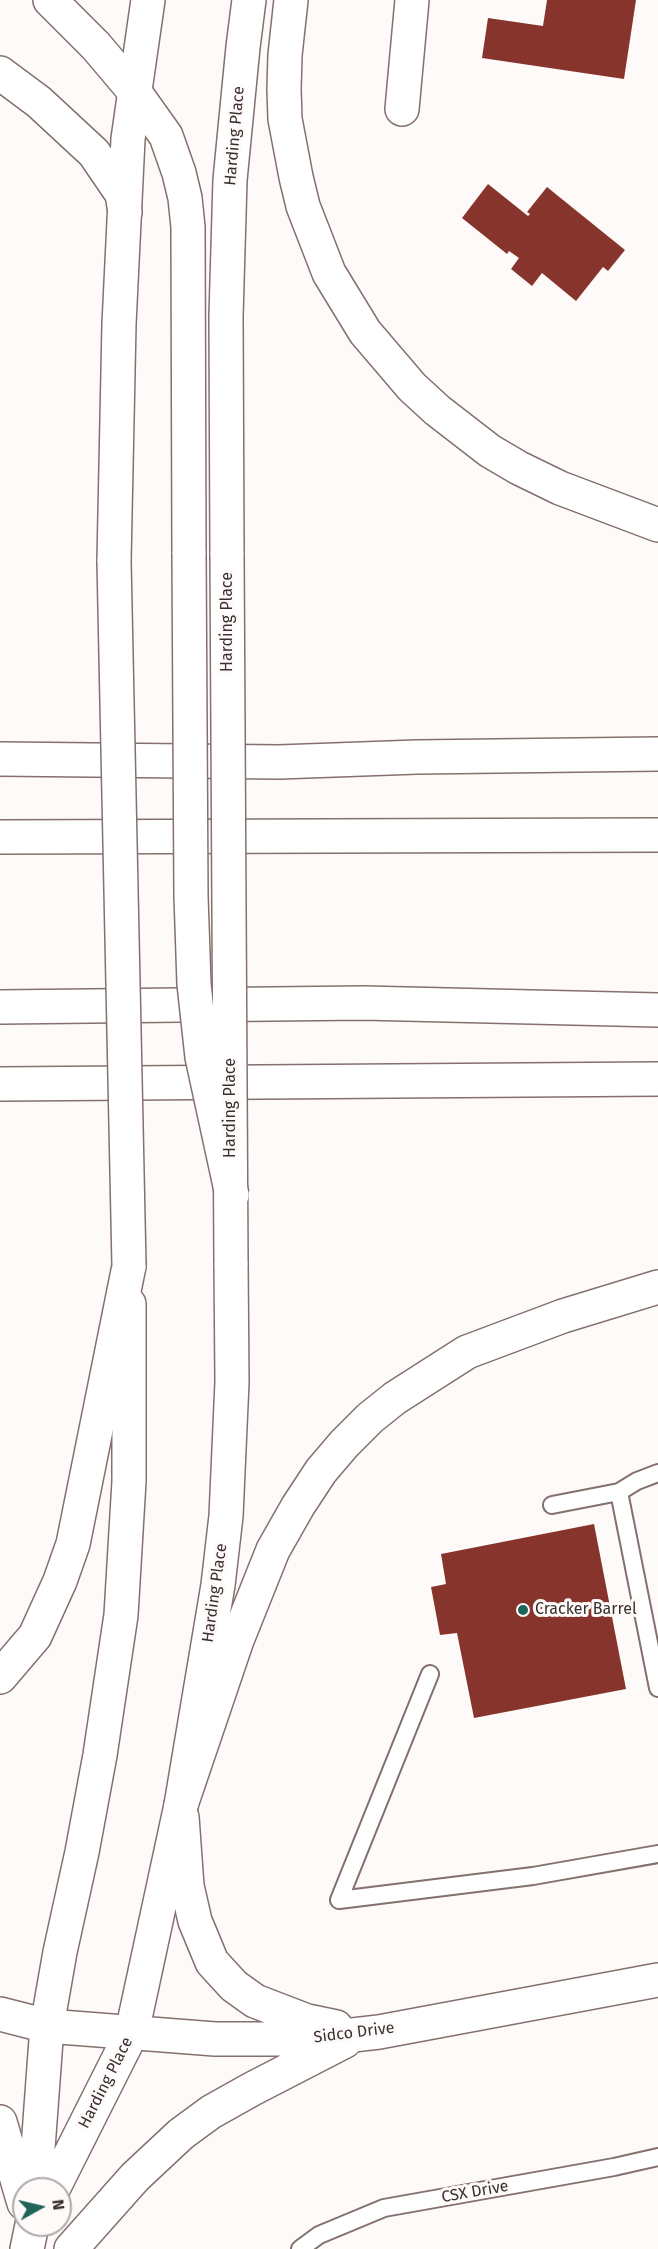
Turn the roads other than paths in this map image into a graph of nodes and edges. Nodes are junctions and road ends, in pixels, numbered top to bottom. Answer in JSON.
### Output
{"nodes":[{"id":1,"x":50,"y":0,"type":"edge"},
{"id":2,"x":148,"y":0,"type":"edge"},
{"id":3,"x":249,"y":0,"type":"edge"},
{"id":4,"x":291,"y":0,"type":"edge"},
{"id":5,"x":412,"y":0,"type":"edge"},
{"id":6,"x":0,"y":73,"type":"edge"},
{"id":7,"x":134,"y":91,"type":"junction"},
{"id":8,"x":402,"y":109,"type":"dead end"},
{"id":9,"x":125,"y":212,"type":"junction"},
{"id":10,"x":658,"y":525,"type":"edge"},
{"id":11,"x":658,"y":754,"type":"edge"},
{"id":12,"x":0,"y":759,"type":"edge"},
{"id":13,"x":658,"y":835,"type":"edge"},
{"id":14,"x":0,"y":837,"type":"edge"},
{"id":15,"x":0,"y":1007,"type":"edge"},
{"id":16,"x":658,"y":1010,"type":"edge"},
{"id":17,"x":658,"y":1079,"type":"edge"},
{"id":18,"x":0,"y":1084,"type":"edge"},
{"id":19,"x":232,"y":1195,"type":"junction"},
{"id":20,"x":129,"y":1266,"type":"junction"},
{"id":21,"x":658,"y":1287,"type":"edge"},
{"id":22,"x":658,"y":1473,"type":"edge"},
{"id":23,"x":619,"y":1492,"type":"junction"},
{"id":24,"x":552,"y":1505,"type":"dead end"},
{"id":25,"x":430,"y":1674,"type":"dead end"},
{"id":26,"x":0,"y":1677,"type":"edge"},
{"id":27,"x":658,"y":1688,"type":"edge"},
{"id":28,"x":181,"y":1806,"type":"junction"},
{"id":29,"x":658,"y":1854,"type":"edge"},
{"id":30,"x":658,"y":1980,"type":"edge"},
{"id":31,"x":0,"y":2014,"type":"edge"},
{"id":32,"x":47,"y":2026,"type":"junction"},
{"id":33,"x":132,"y":2032,"type":"junction"},
{"id":34,"x":367,"y":2034,"type":"junction"},
{"id":35,"x":0,"y":2122,"type":"edge"},
{"id":36,"x":658,"y":2157,"type":"edge"},
{"id":37,"x":16,"y":2177,"type":"edge"},
{"id":38,"x":36,"y":2177,"type":"edge"},
{"id":39,"x":58,"y":2177,"type":"edge"},
{"id":40,"x":72,"y":2248,"type":"edge"},
{"id":41,"x":300,"y":2249,"type":"edge"}],
"edges":[{"from":1,"to":7,"type":"main road"},
{"from":2,"to":7,"type":"main road"},
{"from":3,"to":19,"type":"main road","name":"Harding Place","bridge":true},
{"from":4,"to":10,"type":"main road"},
{"from":5,"to":8,"type":"main road"},
{"from":6,"to":9,"type":"main road"},
{"from":7,"to":9,"type":"main road"},
{"from":7,"to":19,"type":"main road","bridge":true},
{"from":9,"to":20,"type":"main road","bridge":true},
{"from":11,"to":12,"type":"main road"},
{"from":13,"to":14,"type":"main road"},
{"from":15,"to":16,"type":"main road"},
{"from":17,"to":18,"type":"main road"},
{"from":19,"to":28,"type":"main road","name":"Harding Place","bridge":true},
{"from":20,"to":26,"type":"main road"},
{"from":20,"to":32,"type":"main road"},
{"from":21,"to":28,"type":"main road"},
{"from":22,"to":23,"type":"lane"},
{"from":23,"to":24,"type":"lane"},
{"from":23,"to":27,"type":"lane"},
{"from":25,"to":29,"type":"lane"},
{"from":28,"to":33,"type":"main road","name":"Harding Place"},
{"from":28,"to":34,"type":"main road"},
{"from":30,"to":34,"type":"main road","name":"Sidco Drive"},
{"from":31,"to":32,"type":"main road","name":"Sidco Drive"},
{"from":32,"to":33,"type":"main road","name":"Sidco Drive"},
{"from":32,"to":38,"type":"main road"},
{"from":33,"to":34,"type":"main road","name":"Sidco Drive"},
{"from":33,"to":39,"type":"main road","name":"Harding Place"},
{"from":34,"to":40,"type":"main road"},
{"from":35,"to":37,"type":"main road"},
{"from":36,"to":41,"type":"lane","name":"CSX Drive"}]}
